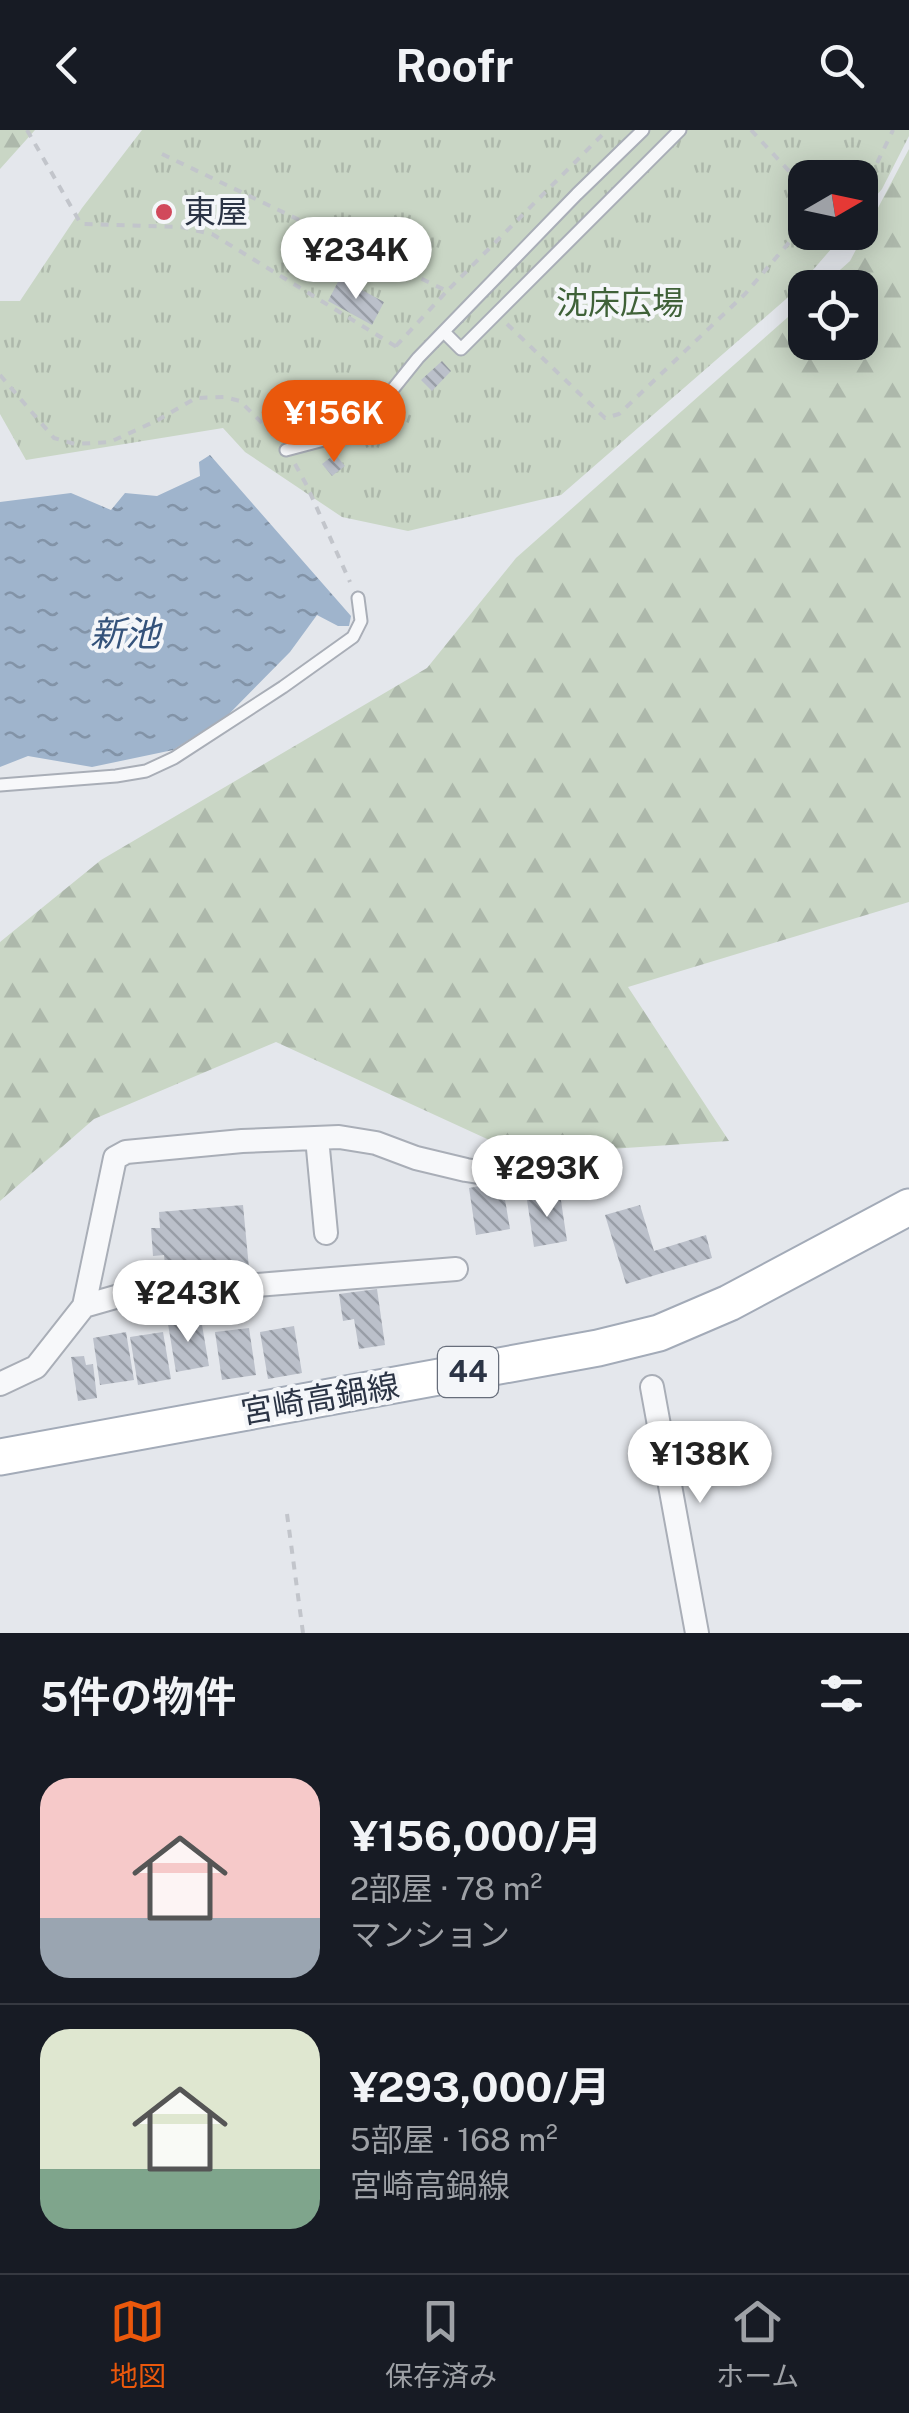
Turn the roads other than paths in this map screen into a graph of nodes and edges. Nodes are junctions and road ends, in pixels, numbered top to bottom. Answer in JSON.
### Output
{"nodes":[{"id":1,"x":644,"y":130,"type":"edge"},
{"id":2,"x":680,"y":130,"type":"edge"},
{"id":3,"x":444,"y":332,"type":"junction"},
{"id":4,"x":286,"y":450,"type":"road end"},
{"id":5,"x":358,"y":598,"type":"road end"},
{"id":6,"x":0,"y":785,"type":"edge"},
{"id":7,"x":318,"y":1138,"type":"junction"},
{"id":8,"x":587,"y":1184,"type":"dead end"},
{"id":9,"x":909,"y":1207,"type":"edge"},
{"id":10,"x":326,"y":1234,"type":"dead end"},
{"id":11,"x":456,"y":1269,"type":"dead end"},
{"id":12,"x":84,"y":1306,"type":"junction"},
{"id":13,"x":0,"y":1384,"type":"edge"},
{"id":14,"x":652,"y":1388,"type":"dead end"},
{"id":15,"x":0,"y":1457,"type":"edge"},
{"id":16,"x":697,"y":1633,"type":"edge"}],
"edges":[{"from":1,"to":3,"type":"lane"},
{"from":2,"to":3,"type":"lane"},
{"from":3,"to":4,"type":"lane"},
{"from":5,"to":6,"type":"lane"},
{"from":7,"to":8,"type":"street"},
{"from":7,"to":10,"type":"street"},
{"from":7,"to":12,"type":"street"},
{"from":9,"to":15,"type":"main road","name":"宮崎高鍋線","number":"44"},
{"from":11,"to":12,"type":"street"},
{"from":12,"to":13,"type":"street"},
{"from":14,"to":16,"type":"street"}]}
